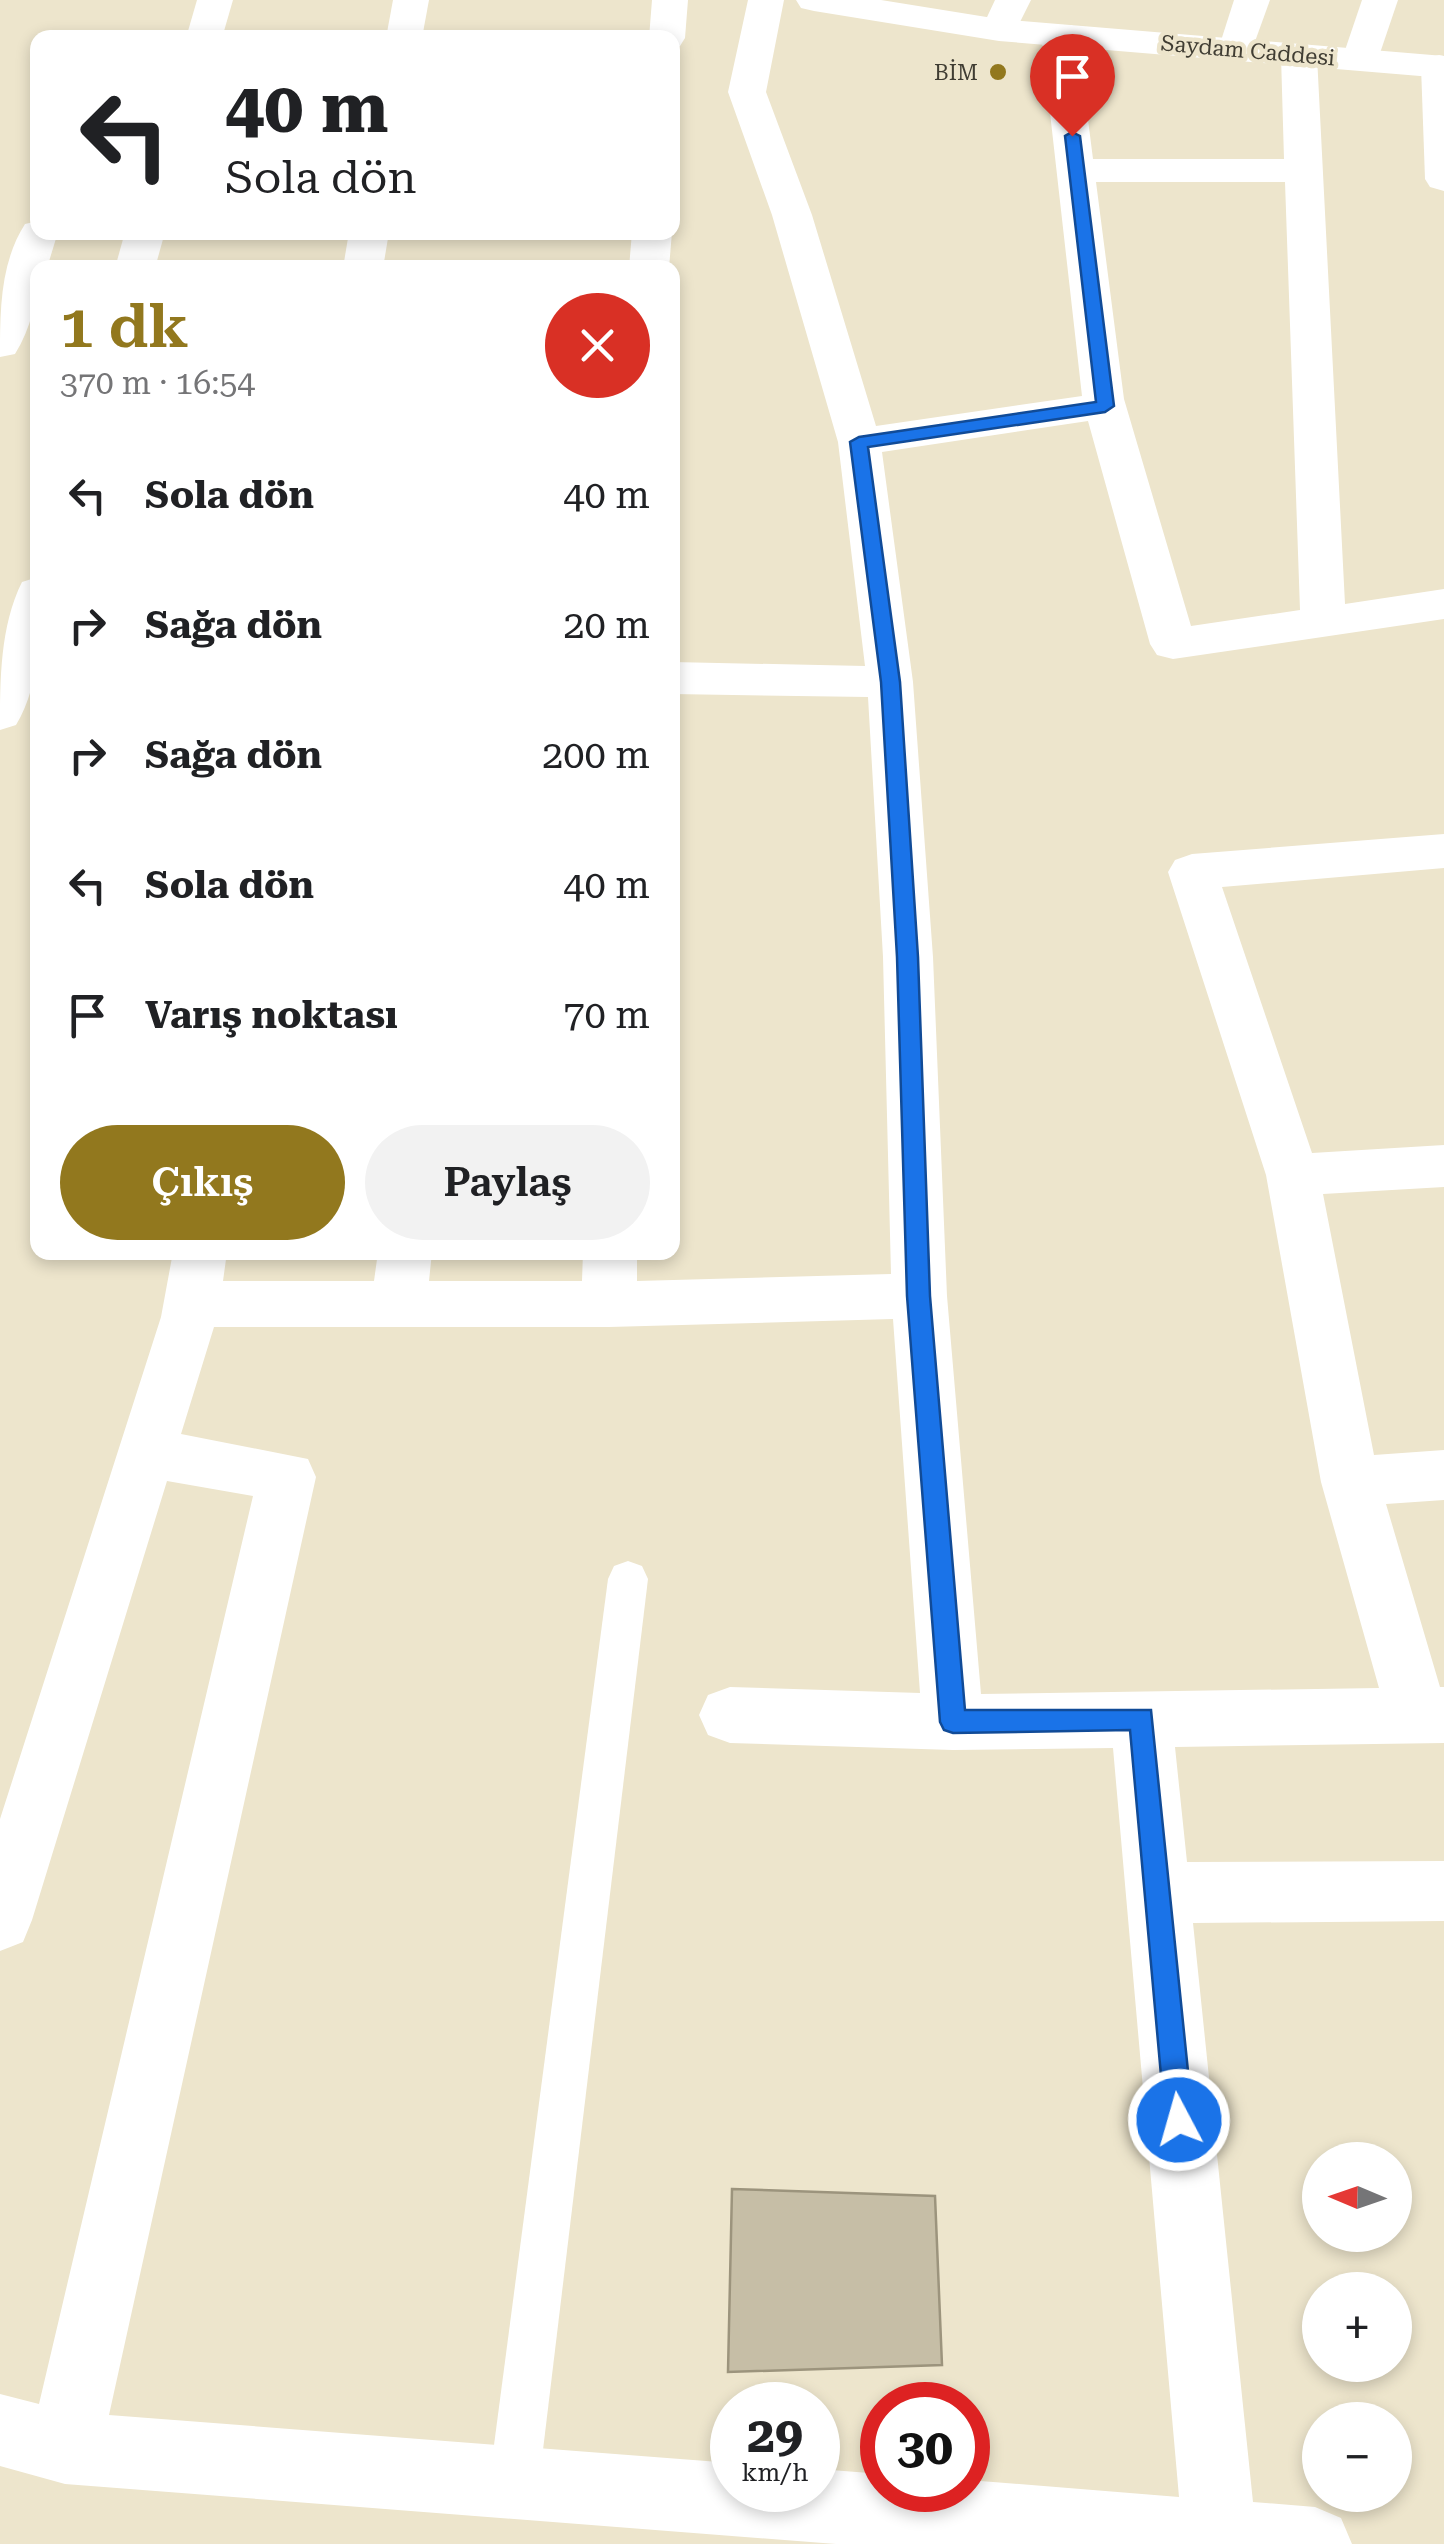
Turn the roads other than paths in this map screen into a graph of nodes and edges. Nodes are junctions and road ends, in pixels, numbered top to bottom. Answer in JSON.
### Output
{"nodes":[{"id":1,"x":215,"y":0,"type":"edge"},
{"id":2,"x":410,"y":0,"type":"edge"},
{"id":3,"x":670,"y":0,"type":"edge"},
{"id":4,"x":766,"y":0,"type":"edge"},
{"id":5,"x":814,"y":0,"type":"edge"},
{"id":6,"x":1252,"y":0,"type":"edge"},
{"id":7,"x":1380,"y":0,"type":"edge"},
{"id":8,"x":1006,"y":15,"type":"edge"},
{"id":9,"x":206,"y":30,"type":"edge"},
{"id":10,"x":405,"y":30,"type":"edge"},
{"id":11,"x":668,"y":30,"type":"edge"},
{"id":12,"x":1059,"y":33,"type":"junction"},
{"id":13,"x":1236,"y":50,"type":"junction"},
{"id":14,"x":1298,"y":56,"type":"junction"},
{"id":15,"x":1360,"y":59,"type":"junction"},
{"id":16,"x":1442,"y":67,"type":"edge"},
{"id":17,"x":1077,"y":170,"type":"junction"},
{"id":18,"x":1303,"y":170,"type":"junction"},
{"id":19,"x":1444,"y":179,"type":"edge"},
{"id":20,"x":36,"y":240,"type":"edge"},
{"id":21,"x":0,"y":345,"type":"edge"},
{"id":22,"x":1105,"y":406,"type":"junction"},
{"id":23,"x":859,"y":442,"type":"junction"},
{"id":24,"x":1444,"y":604,"type":"edge"},
{"id":25,"x":30,"y":618,"type":"edge"},
{"id":26,"x":1323,"y":622,"type":"junction"},
{"id":27,"x":680,"y":678,"type":"edge"},
{"id":28,"x":890,"y":682,"type":"junction"},
{"id":29,"x":0,"y":714,"type":"edge"},
{"id":30,"x":1444,"y":851,"type":"edge"},
{"id":31,"x":1444,"y":1166,"type":"edge"},
{"id":32,"x":1293,"y":1174,"type":"junction"},
{"id":33,"x":195,"y":1278,"type":"edge"},
{"id":34,"x":609,"y":1278,"type":"edge"},
{"id":35,"x":402,"y":1279,"type":"edge"},
{"id":36,"x":919,"y":1296,"type":"junction"},
{"id":37,"x":148,"y":1453,"type":"junction"},
{"id":38,"x":1444,"y":1476,"type":"edge"},
{"id":39,"x":1350,"y":1482,"type":"junction"},
{"id":40,"x":628,"y":1580,"type":"dead end"},
{"id":41,"x":1430,"y":1715,"type":"edge"},
{"id":42,"x":730,"y":1716,"type":"dead end"},
{"id":43,"x":1142,"y":1718,"type":"junction"},
{"id":44,"x":953,"y":1722,"type":"junction"},
{"id":45,"x":1444,"y":1891,"type":"edge"},
{"id":46,"x":1157,"y":1893,"type":"junction"},
{"id":47,"x":0,"y":1920,"type":"edge"},
{"id":48,"x":33,"y":2439,"type":"edge"},
{"id":49,"x":514,"y":2483,"type":"junction"},
{"id":50,"x":840,"y":2526,"type":"edge"},
{"id":51,"x":1272,"y":2541,"type":"edge"}],
"edges":[{"from":1,"to":9,"type":"street"},
{"from":2,"to":10,"type":"street"},
{"from":3,"to":11,"type":"street"},
{"from":4,"to":23,"type":"street"},
{"from":5,"to":8,"type":"street","name":"Saydam Caddesi"},
{"from":6,"to":13,"type":"street"},
{"from":7,"to":15,"type":"street"},
{"from":8,"to":12,"type":"street","name":"Saydam Caddesi"},
{"from":12,"to":13,"type":"street","name":"Saydam Caddesi"},
{"from":12,"to":17,"type":"street"},
{"from":13,"to":14,"type":"street","name":"Saydam Caddesi"},
{"from":14,"to":15,"type":"street","name":"Saydam Caddesi"},
{"from":14,"to":18,"type":"street"},
{"from":15,"to":16,"type":"street","name":"Saydam Caddesi"},
{"from":16,"to":19,"type":"street"},
{"from":17,"to":18,"type":"street"},
{"from":17,"to":22,"type":"street"},
{"from":18,"to":26,"type":"street"},
{"from":20,"to":21,"type":"street"},
{"from":22,"to":23,"type":"street"},
{"from":22,"to":26,"type":"street"},
{"from":23,"to":28,"type":"street"},
{"from":24,"to":26,"type":"street"},
{"from":25,"to":29,"type":"street"},
{"from":27,"to":28,"type":"street"},
{"from":28,"to":36,"type":"street"},
{"from":30,"to":32,"type":"street"},
{"from":31,"to":32,"type":"street"},
{"from":32,"to":39,"type":"street"},
{"from":33,"to":35,"type":"street"},
{"from":33,"to":37,"type":"street"},
{"from":34,"to":35,"type":"street"},
{"from":34,"to":36,"type":"street"},
{"from":36,"to":44,"type":"street"},
{"from":37,"to":47,"type":"street"},
{"from":37,"to":48,"type":"street"},
{"from":38,"to":39,"type":"street"},
{"from":39,"to":41,"type":"street"},
{"from":40,"to":49,"type":"lane"},
{"from":41,"to":43,"type":"street"},
{"from":42,"to":44,"type":"street"},
{"from":43,"to":44,"type":"street"},
{"from":43,"to":46,"type":"street"},
{"from":45,"to":46,"type":"street"},
{"from":46,"to":51,"type":"street"},
{"from":48,"to":49,"type":"street"},
{"from":49,"to":50,"type":"street"},
{"from":50,"to":51,"type":"street"}]}
